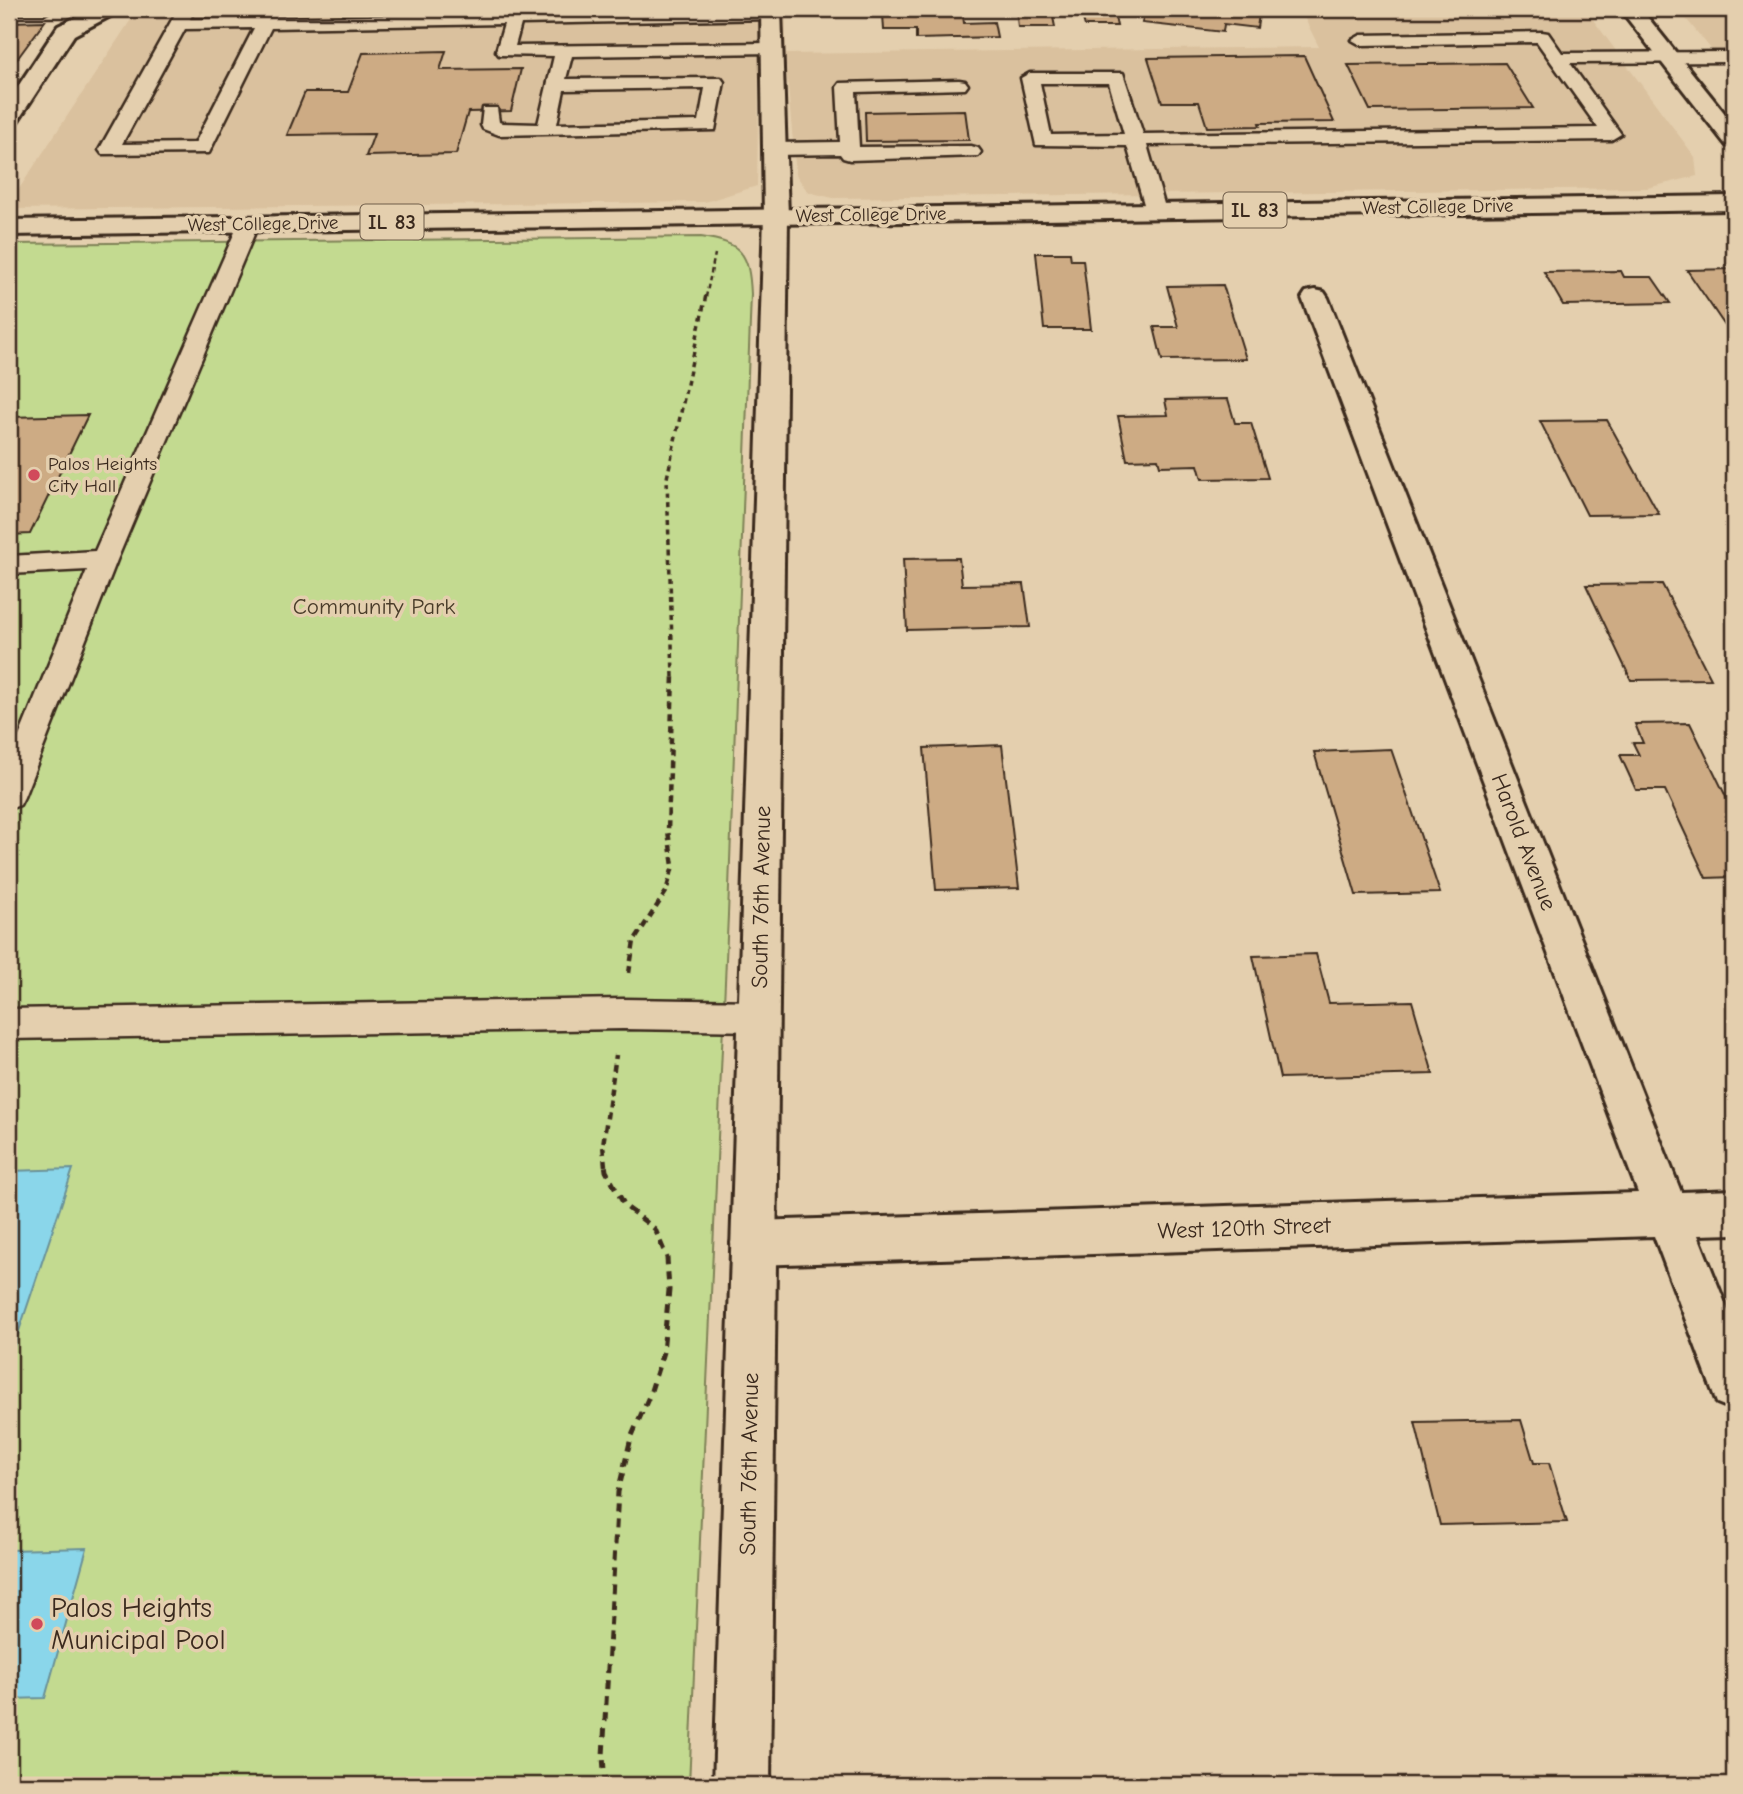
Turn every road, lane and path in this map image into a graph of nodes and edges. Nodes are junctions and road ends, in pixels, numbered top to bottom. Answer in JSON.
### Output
{"nodes":[{"id":1,"x":9,"y":9,"type":"edge"},
{"id":2,"x":44,"y":9,"type":"edge"},
{"id":3,"x":109,"y":9,"type":"edge"},
{"id":4,"x":1630,"y":9,"type":"edge"},
{"id":5,"x":771,"y":12,"type":"edge"},
{"id":6,"x":516,"y":14,"type":"edge"},
{"id":7,"x":182,"y":16,"type":"edge"},
{"id":8,"x":265,"y":23,"type":"junction"},
{"id":9,"x":1361,"y":40,"type":"dead end"},
{"id":10,"x":772,"y":48,"type":"junction"},
{"id":11,"x":564,"y":50,"type":"junction"},
{"id":12,"x":1668,"y":57,"type":"junction"},
{"id":13,"x":1734,"y":57,"type":"edge"},
{"id":14,"x":1557,"y":58,"type":"junction"},
{"id":15,"x":556,"y":85,"type":"junction"},
{"id":16,"x":959,"y":85,"type":"dead end"},
{"id":17,"x":490,"y":112,"type":"dead end"},
{"id":18,"x":9,"y":117,"type":"edge"},
{"id":19,"x":546,"y":130,"type":"junction"},
{"id":20,"x":1734,"y":140,"type":"edge"},
{"id":21,"x":1136,"y":142,"type":"junction"},
{"id":22,"x":850,"y":148,"type":"junction"},
{"id":23,"x":774,"y":149,"type":"junction"},
{"id":24,"x":971,"y":152,"type":"dead end"},
{"id":25,"x":1734,"y":203,"type":"edge"},
{"id":26,"x":1156,"y":211,"type":"junction"},
{"id":27,"x":776,"y":216,"type":"junction"},
{"id":28,"x":248,"y":225,"type":"junction"},
{"id":29,"x":9,"y":228,"type":"edge"},
{"id":30,"x":1315,"y":298,"type":"dead end"},
{"id":31,"x":104,"y":561,"type":"junction"},
{"id":32,"x":9,"y":565,"type":"edge"},
{"id":33,"x":9,"y":797,"type":"edge"},
{"id":34,"x":759,"y":1016,"type":"junction"},
{"id":35,"x":9,"y":1024,"type":"edge"},
{"id":36,"x":1734,"y":1212,"type":"edge"},
{"id":37,"x":1667,"y":1214,"type":"junction"},
{"id":38,"x":754,"y":1243,"type":"junction"},
{"id":39,"x":1734,"y":1385,"type":"edge"},
{"id":40,"x":742,"y":1785,"type":"edge"}],
"edges":[{"from":1,"to":2,"type":"lane"},
{"from":3,"to":18,"type":"street"},
{"from":4,"to":12,"type":"street"},
{"from":5,"to":6,"type":"lane"},
{"from":5,"to":10,"type":"street","name":"South 76th Avenue"},
{"from":6,"to":8,"type":"lane"},
{"from":6,"to":11,"type":"lane"},
{"from":7,"to":8,"type":"lane"},
{"from":7,"to":8,"type":"lane"},
{"from":9,"to":14,"type":"lane"},
{"from":10,"to":11,"type":"lane"},
{"from":10,"to":23,"type":"street","name":"South 76th Avenue"},
{"from":11,"to":15,"type":"lane"},
{"from":12,"to":13,"type":"lane"},
{"from":12,"to":14,"type":"lane"},
{"from":12,"to":20,"type":"street"},
{"from":14,"to":21,"type":"lane"},
{"from":15,"to":19,"type":"lane"},
{"from":15,"to":19,"type":"lane"},
{"from":16,"to":22,"type":"lane"},
{"from":17,"to":19,"type":"lane"},
{"from":21,"to":21,"type":"lane"},
{"from":21,"to":26,"type":"lane"},
{"from":22,"to":23,"type":"lane"},
{"from":22,"to":24,"type":"lane"},
{"from":23,"to":27,"type":"street","name":"South 76th Avenue"},
{"from":25,"to":26,"type":"street","name":"West College Drive","number":"IL 83"},
{"from":26,"to":27,"type":"street","name":"West College Drive","number":"IL 83"},
{"from":27,"to":28,"type":"street","name":"West College Drive","number":"IL 83"},
{"from":27,"to":34,"type":"street","name":"South 76th Avenue"},
{"from":28,"to":29,"type":"street","name":"West College Drive","number":"IL 83"},
{"from":28,"to":31,"type":"lane"},
{"from":30,"to":37,"type":"street","name":"Harold Avenue"},
{"from":31,"to":32,"type":"lane"},
{"from":31,"to":33,"type":"lane"},
{"from":34,"to":35,"type":"lane"},
{"from":34,"to":38,"type":"street","name":"South 76th Avenue"},
{"from":36,"to":37,"type":"street","name":"West 120th Street"},
{"from":37,"to":38,"type":"street","name":"West 120th Street"},
{"from":37,"to":39,"type":"street","name":"Harold Avenue"},
{"from":38,"to":40,"type":"street","name":"South 76th Avenue"}]}
